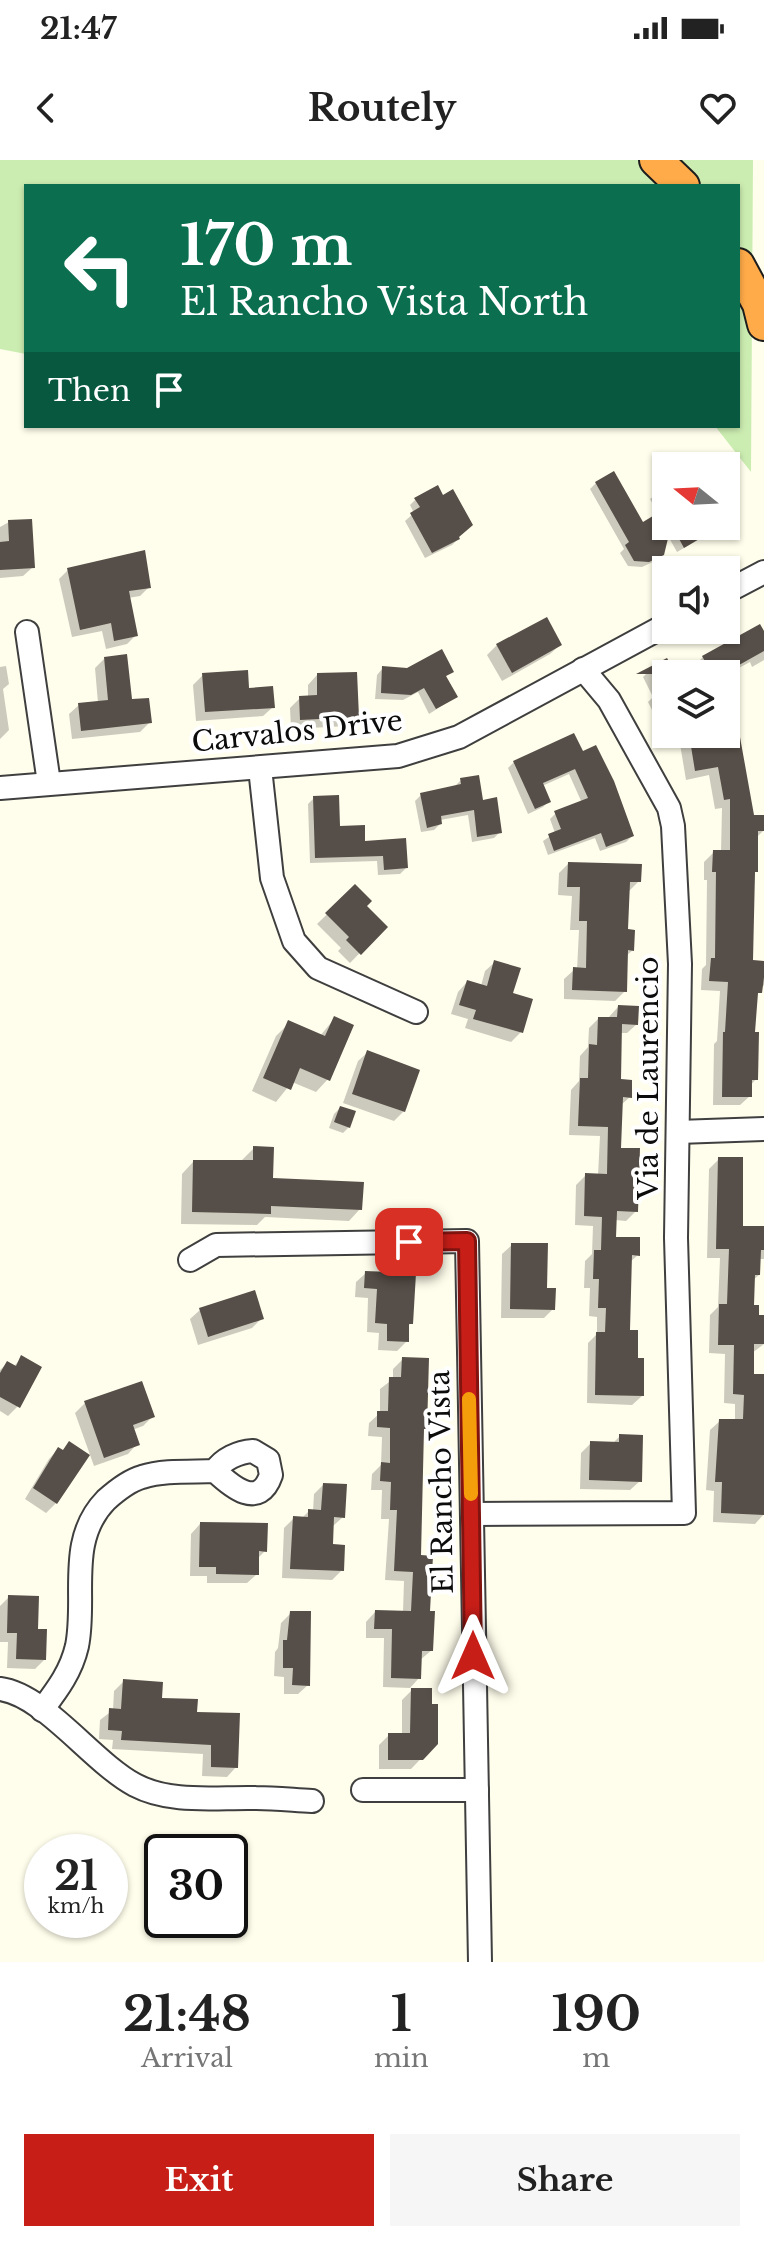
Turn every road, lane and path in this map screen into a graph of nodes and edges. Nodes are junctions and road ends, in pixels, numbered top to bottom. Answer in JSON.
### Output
{"nodes":[{"id":1,"x":656,"y":160,"type":"edge"},
{"id":2,"x":681,"y":184,"type":"edge"},
{"id":3,"x":740,"y":269,"type":"edge"},
{"id":4,"x":764,"y":324,"type":"edge"},
{"id":5,"x":764,"y":572,"type":"edge"},
{"id":6,"x":740,"y":585,"type":"edge"},
{"id":7,"x":27,"y":632,"type":"dead end"},
{"id":8,"x":652,"y":632,"type":"edge"},
{"id":9,"x":583,"y":669,"type":"junction"},
{"id":10,"x":260,"y":768,"type":"junction"},
{"id":11,"x":49,"y":783,"type":"junction"},
{"id":12,"x":0,"y":788,"type":"edge"},
{"id":13,"x":416,"y":1012,"type":"dead end"},
{"id":14,"x":764,"y":1129,"type":"edge"},
{"id":15,"x":678,"y":1132,"type":"junction"},
{"id":16,"x":190,"y":1260,"type":"dead end"},
{"id":17,"x":215,"y":1471,"type":"dead end"},
{"id":18,"x":472,"y":1514,"type":"junction"},
{"id":19,"x":0,"y":1689,"type":"edge"},
{"id":20,"x":42,"y":1710,"type":"junction"},
{"id":21,"x":363,"y":1790,"type":"dead end"},
{"id":22,"x":477,"y":1790,"type":"junction"},
{"id":23,"x":312,"y":1801,"type":"dead end"},
{"id":24,"x":480,"y":1962,"type":"edge"}],
"edges":[{"from":1,"to":2,"type":"highway"},
{"from":3,"to":4,"type":"highway"},
{"from":5,"to":6,"type":"street"},
{"from":7,"to":11,"type":"street"},
{"from":8,"to":9,"type":"street","name":"Carvalos Drive"},
{"from":9,"to":10,"type":"street","name":"Carvalos Drive"},
{"from":9,"to":15,"type":"street","name":"Via de Laurencio"},
{"from":10,"to":11,"type":"street","name":"Carvalos Drive"},
{"from":10,"to":13,"type":"street"},
{"from":11,"to":12,"type":"street","name":"Carvalos Drive"},
{"from":14,"to":15,"type":"street"},
{"from":15,"to":18,"type":"street","name":"Via de Laurencio"},
{"from":16,"to":18,"type":"street","name":"El Rancho Vista"},
{"from":17,"to":20,"type":"street"},
{"from":18,"to":22,"type":"street","name":"El Rancho Vista"},
{"from":19,"to":20,"type":"street"},
{"from":20,"to":23,"type":"street"},
{"from":21,"to":22,"type":"street"},
{"from":22,"to":24,"type":"street","name":"El Rancho Vista"}]}
